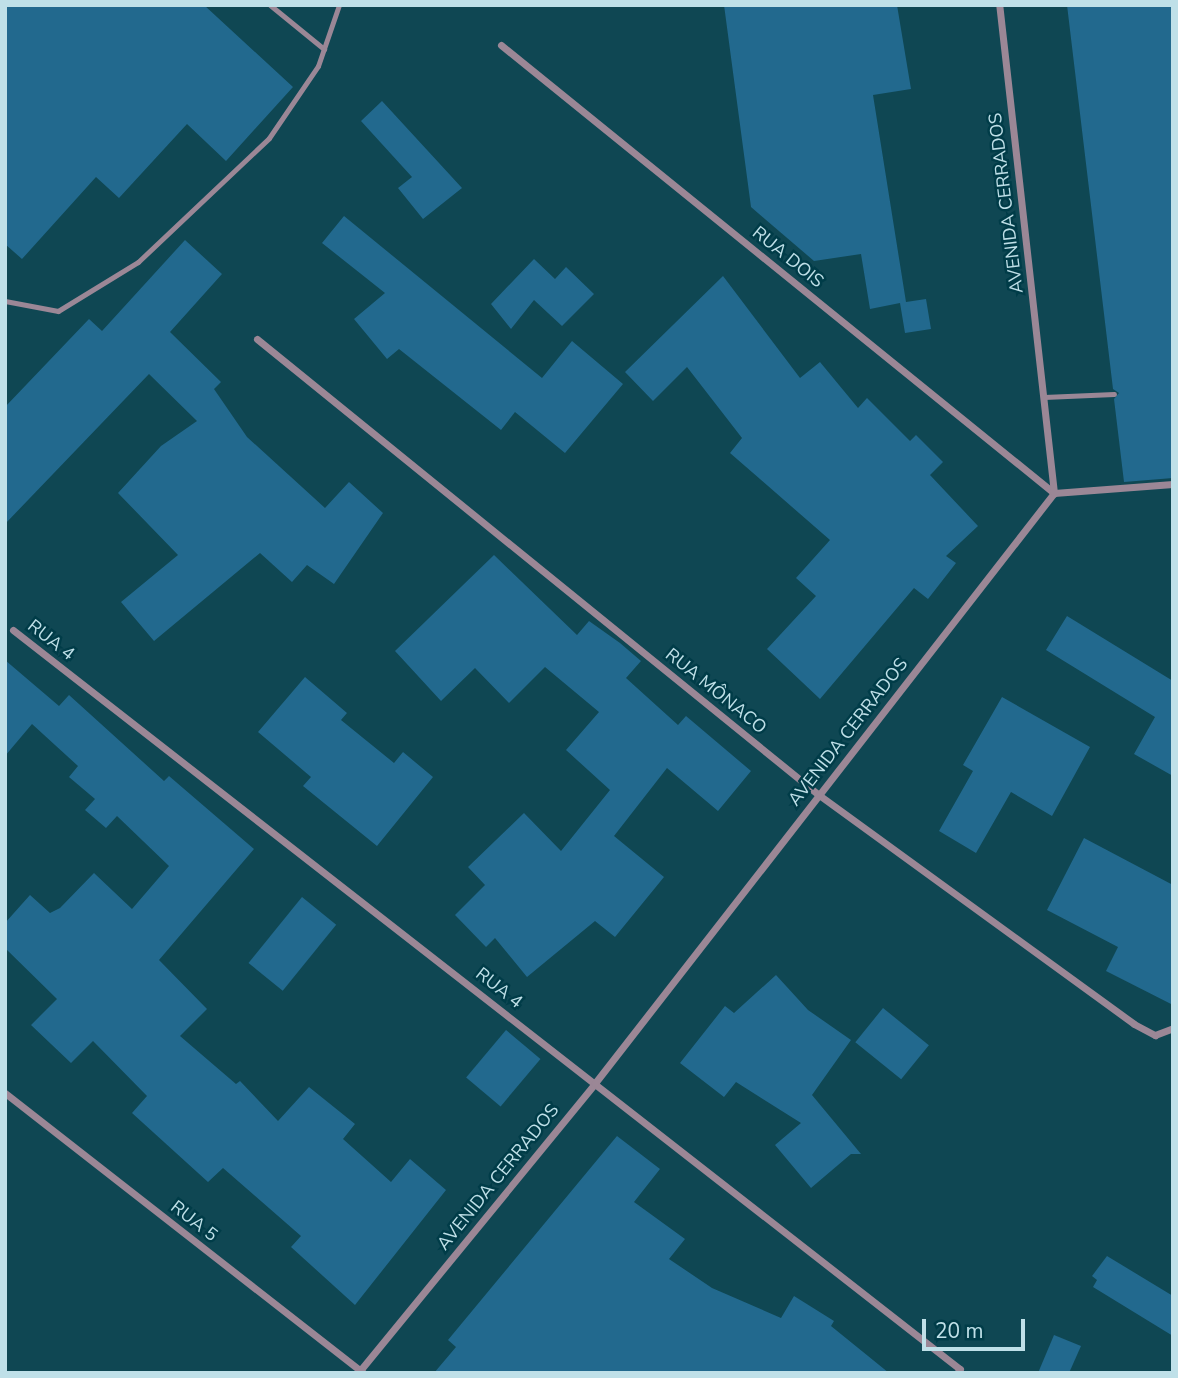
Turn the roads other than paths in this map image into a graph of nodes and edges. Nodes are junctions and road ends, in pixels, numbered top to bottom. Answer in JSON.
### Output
{"nodes":[{"id":1,"x":270,"y":5,"type":"edge"},
{"id":2,"x":339,"y":5,"type":"edge"},
{"id":3,"x":999,"y":5,"type":"edge"},
{"id":4,"x":501,"y":45,"type":"dead end"},
{"id":5,"x":324,"y":49,"type":"junction"},
{"id":6,"x":5,"y":300,"type":"edge"},
{"id":7,"x":257,"y":339,"type":"dead end"},
{"id":8,"x":1114,"y":394,"type":"dead end"},
{"id":9,"x":1044,"y":397,"type":"junction"},
{"id":10,"x":1173,"y":484,"type":"edge"},
{"id":11,"x":1055,"y":493,"type":"junction"},
{"id":12,"x":13,"y":630,"type":"dead end"},
{"id":13,"x":820,"y":795,"type":"junction"},
{"id":14,"x":1173,"y":1028,"type":"edge"},
{"id":15,"x":595,"y":1083,"type":"junction"},
{"id":16,"x":5,"y":1093,"type":"edge"},
{"id":17,"x":360,"y":1372,"type":"edge"},
{"id":18,"x":957,"y":1373,"type":"edge"}],
"edges":[{"from":1,"to":5,"type":"lane"},
{"from":2,"to":5,"type":"lane"},
{"from":3,"to":9,"type":"street","name":"AVENIDA CERRADOS"},
{"from":4,"to":11,"type":"street","name":"RUA DOIS"},
{"from":5,"to":6,"type":"lane"},
{"from":7,"to":13,"type":"street","name":"RUA MÔNACO"},
{"from":8,"to":9,"type":"lane"},
{"from":9,"to":11,"type":"street","name":"AVENIDA CERRADOS"},
{"from":10,"to":11,"type":"street"},
{"from":11,"to":13,"type":"street","name":"AVENIDA CERRADOS"},
{"from":12,"to":15,"type":"street","name":"RUA 4"},
{"from":13,"to":14,"type":"street","name":"RUA MÔNACO"},
{"from":13,"to":15,"type":"street","name":"AVENIDA CERRADOS"},
{"from":15,"to":17,"type":"street","name":"AVENIDA CERRADOS"},
{"from":15,"to":18,"type":"street","name":"RUA 4"},
{"from":16,"to":17,"type":"street","name":"RUA 5"}]}
